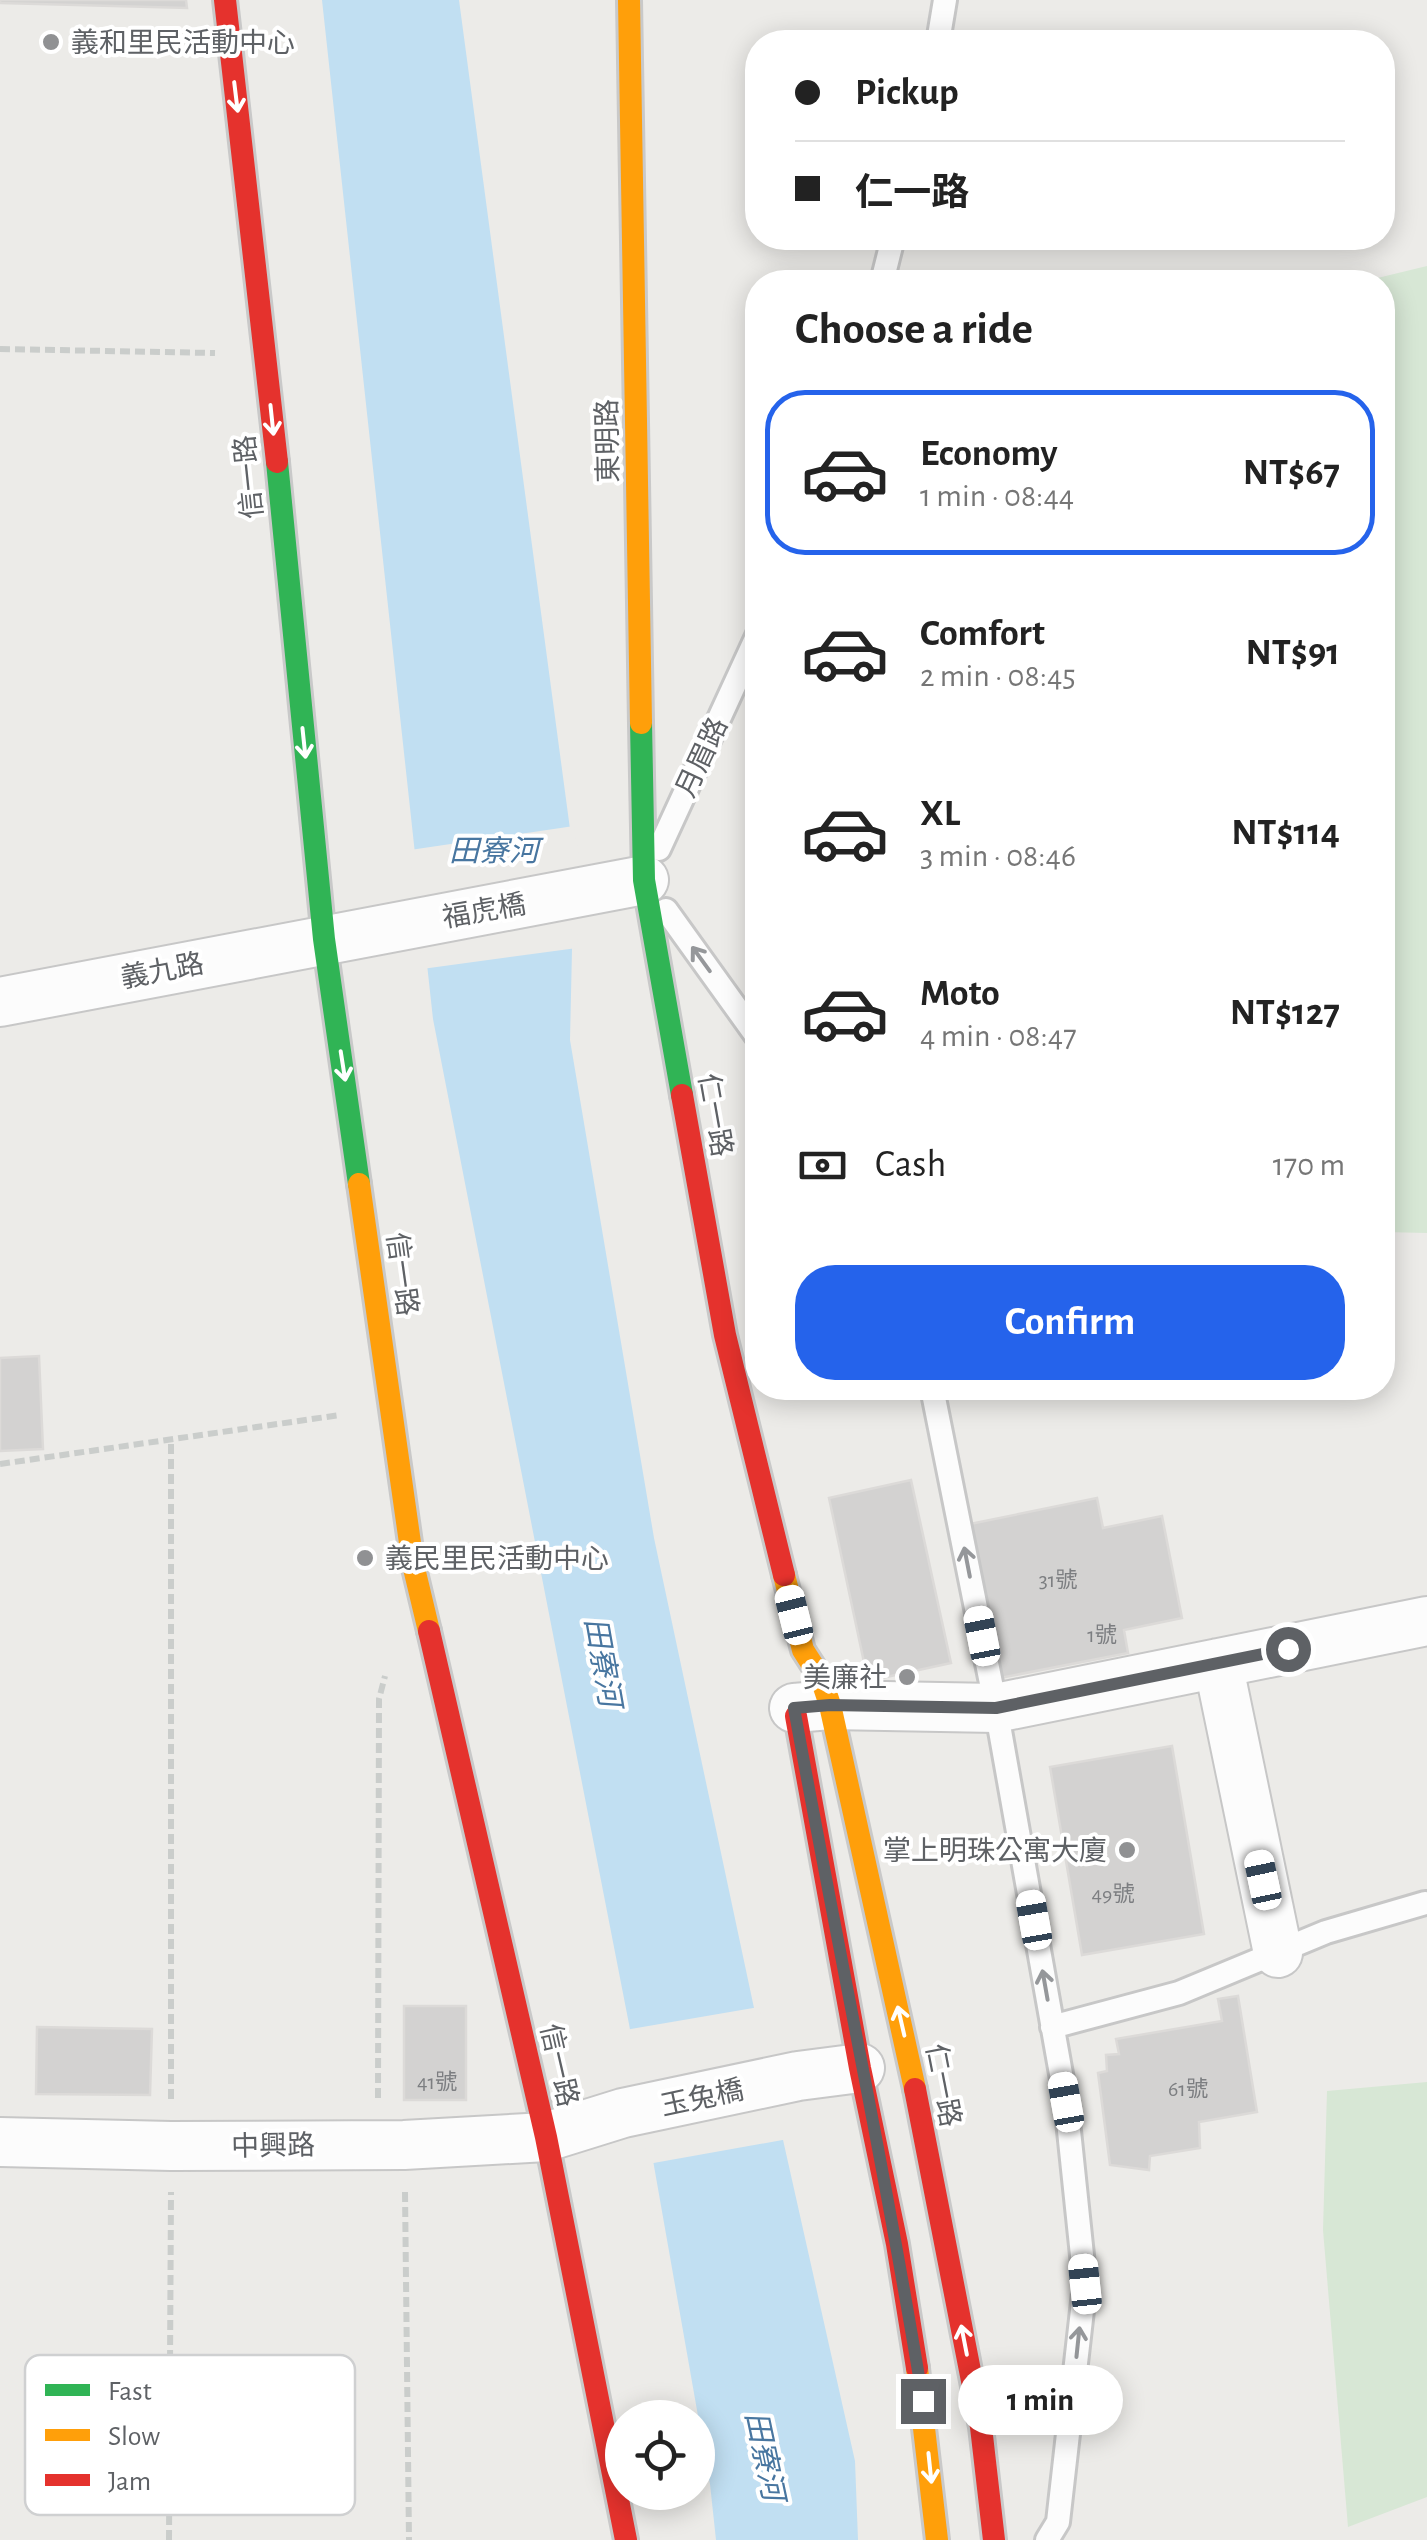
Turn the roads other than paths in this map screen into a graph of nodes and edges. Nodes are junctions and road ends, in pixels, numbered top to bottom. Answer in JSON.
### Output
{"nodes":[{"id":1,"x":225,"y":0,"type":"edge"},
{"id":2,"x":630,"y":0,"type":"edge"},
{"id":3,"x":945,"y":0,"type":"edge"},
{"id":4,"x":940,"y":30,"type":"edge"},
{"id":5,"x":745,"y":662,"type":"edge"},
{"id":6,"x":644,"y":880,"type":"junction"},
{"id":7,"x":324,"y":938,"type":"junction"},
{"id":8,"x":0,"y":1002,"type":"edge"},
{"id":9,"x":745,"y":1020,"type":"edge"},
{"id":10,"x":934,"y":1400,"type":"edge"},
{"id":11,"x":1427,"y":1621,"type":"edge"},
{"id":12,"x":803,"y":1650,"type":"junction"},
{"id":13,"x":1218,"y":1663,"type":"junction"},
{"id":14,"x":812,"y":1707,"type":"junction"},
{"id":15,"x":996,"y":1708,"type":"junction"},
{"id":16,"x":1425,"y":1903,"type":"edge"},
{"id":17,"x":1278,"y":1953,"type":"junction"},
{"id":18,"x":1052,"y":2027,"type":"junction"},
{"id":19,"x":860,"y":2068,"type":"junction"},
{"id":20,"x":546,"y":2137,"type":"junction"},
{"id":21,"x":0,"y":2142,"type":"edge"},
{"id":22,"x":626,"y":2540,"type":"edge"},
{"id":23,"x":937,"y":2540,"type":"edge"},
{"id":24,"x":994,"y":2540,"type":"edge"},
{"id":25,"x":1047,"y":2540,"type":"edge"}],
"edges":[{"from":1,"to":7,"type":"street","name":"信一路","one_way":true},
{"from":2,"to":6,"type":"street","name":"東明路"},
{"from":3,"to":4,"type":"lane"},
{"from":5,"to":6,"type":"lane","name":"月眉路"},
{"from":6,"to":7,"type":"street","name":"福虎橋"},
{"from":9,"to":6,"type":"lane","one_way":true},
{"from":6,"to":12,"type":"street","name":"仁一路"},
{"from":7,"to":8,"type":"street","name":"義九路"},
{"from":7,"to":20,"type":"street","name":"信一路","one_way":true},
{"from":15,"to":10,"type":"lane","one_way":true},
{"from":11,"to":13,"type":"street"},
{"from":12,"to":14,"type":"street","name":"仁一路"},
{"from":12,"to":14,"type":"street","name":"仁一路"},
{"from":13,"to":15,"type":"street"},
{"from":13,"to":17,"type":"street"},
{"from":14,"to":15,"type":"street"},
{"from":14,"to":19,"type":"street","name":"仁一路"},
{"from":24,"to":14,"type":"street","name":"仁一路","one_way":true},
{"from":18,"to":15,"type":"lane","one_way":true},
{"from":16,"to":17,"type":"lane"},
{"from":17,"to":18,"type":"lane"},
{"from":25,"to":18,"type":"lane","one_way":true},
{"from":19,"to":20,"type":"street","name":"玉兔橋"},
{"from":19,"to":23,"type":"street","name":"仁一路","one_way":true},
{"from":20,"to":21,"type":"street","name":"中興路"},
{"from":20,"to":22,"type":"street","name":"信一路"}]}
